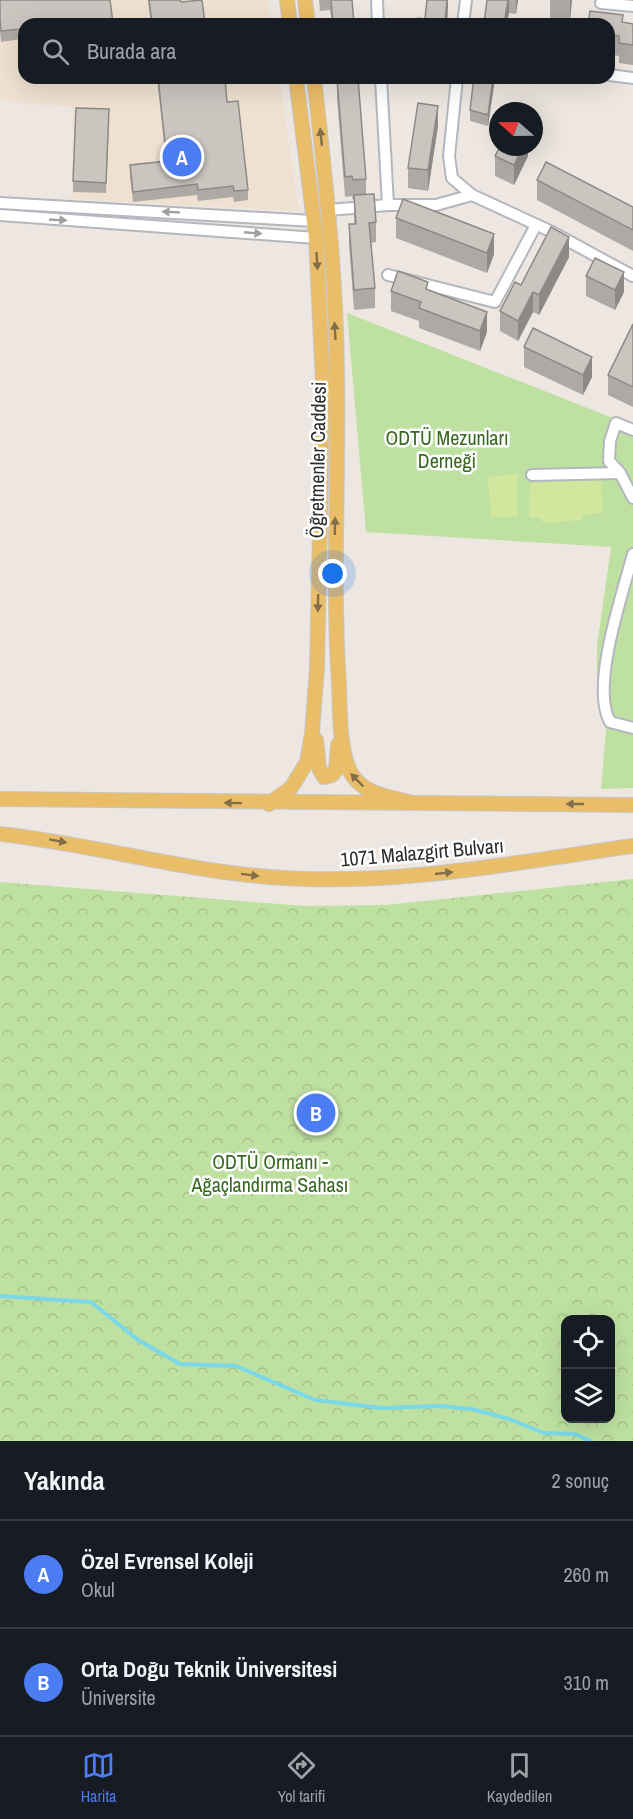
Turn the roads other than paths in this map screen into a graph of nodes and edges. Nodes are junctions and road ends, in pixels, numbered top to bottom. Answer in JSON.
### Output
{"nodes":[{"id":1,"x":287,"y":0,"type":"edge"},
{"id":2,"x":305,"y":0,"type":"edge"},
{"id":3,"x":377,"y":0,"type":"edge"},
{"id":4,"x":466,"y":0,"type":"edge"},
{"id":5,"x":601,"y":3,"type":"dead end"},
{"id":6,"x":633,"y":6,"type":"edge"},
{"id":7,"x":289,"y":18,"type":"edge"},
{"id":8,"x":307,"y":18,"type":"edge"},
{"id":9,"x":378,"y":18,"type":"edge"},
{"id":10,"x":464,"y":18,"type":"edge"},
{"id":11,"x":615,"y":76,"type":"edge"},
{"id":12,"x":633,"y":78,"type":"edge"},
{"id":13,"x":297,"y":84,"type":"edge"},
{"id":14,"x":315,"y":84,"type":"edge"},
{"id":15,"x":381,"y":84,"type":"edge"},
{"id":16,"x":456,"y":84,"type":"edge"},
{"id":17,"x":472,"y":195,"type":"junction"},
{"id":18,"x":0,"y":203,"type":"edge"},
{"id":19,"x":388,"y":205,"type":"junction"},
{"id":20,"x":329,"y":210,"type":"junction"},
{"id":21,"x":0,"y":214,"type":"edge"},
{"id":22,"x":313,"y":220,"type":"junction"},
{"id":23,"x":536,"y":225,"type":"junction"},
{"id":24,"x":316,"y":238,"type":"junction"},
{"id":25,"x":388,"y":275,"type":"dead end"},
{"id":26,"x":633,"y":276,"type":"edge"},
{"id":27,"x":633,"y":430,"type":"edge"},
{"id":28,"x":620,"y":472,"type":"junction"},
{"id":29,"x":532,"y":475,"type":"dead end"},
{"id":30,"x":633,"y":498,"type":"edge"},
{"id":31,"x":633,"y":554,"type":"edge"},
{"id":32,"x":341,"y":709,"type":"junction"},
{"id":33,"x":314,"y":711,"type":"junction"},
{"id":34,"x":633,"y":728,"type":"edge"},
{"id":35,"x":0,"y":800,"type":"edge"},
{"id":36,"x":410,"y":802,"type":"junction"},
{"id":37,"x":269,"y":804,"type":"junction"},
{"id":38,"x":633,"y":805,"type":"edge"},
{"id":39,"x":0,"y":834,"type":"edge"},
{"id":40,"x":633,"y":846,"type":"edge"}],
"edges":[{"from":1,"to":7,"type":"main road"},
{"from":2,"to":8,"type":"main road"},
{"from":3,"to":9,"type":"street"},
{"from":4,"to":10,"type":"street"},
{"from":5,"to":6,"type":"street"},
{"from":11,"to":12,"type":"street"},
{"from":13,"to":22,"type":"main road","name":"Öğretmenler Caddesi"},
{"from":20,"to":14,"type":"main road","name":"Öğretmenler Caddesi","one_way":true},
{"from":15,"to":19,"type":"street"},
{"from":16,"to":17,"type":"street"},
{"from":17,"to":19,"type":"street"},
{"from":17,"to":23,"type":"street"},
{"from":22,"to":18,"type":"street","one_way":true},
{"from":19,"to":20,"type":"street"},
{"from":32,"to":20,"type":"main road","name":"Öğretmenler Caddesi","one_way":true},
{"from":21,"to":24,"type":"street","one_way":true},
{"from":22,"to":24,"type":"main road","name":"Öğretmenler Caddesi"},
{"from":23,"to":25,"type":"street"},
{"from":23,"to":26,"type":"street"},
{"from":24,"to":33,"type":"main road","name":"Öğretmenler Caddesi","one_way":true},
{"from":27,"to":28,"type":"street"},
{"from":28,"to":29,"type":"street"},
{"from":28,"to":30,"type":"street"},
{"from":31,"to":34,"type":"street"},
{"from":32,"to":33,"type":"main road"},
{"from":36,"to":32,"type":"main road","name":"Öğretmenler Caddesi","one_way":true},
{"from":33,"to":37,"type":"main road","name":"Öğretmenler Caddesi"},
{"from":37,"to":35,"type":"main road","name":"1071 Malazgirt Bulvarı","one_way":true},
{"from":36,"to":37,"type":"main road","name":"1071 Malazgirt Bulvarı"},
{"from":38,"to":36,"type":"main road","name":"1071 Malazgirt Bulvarı","one_way":true},
{"from":39,"to":40,"type":"main road","name":"1071 Malazgirt Bulvarı","one_way":true}]}
